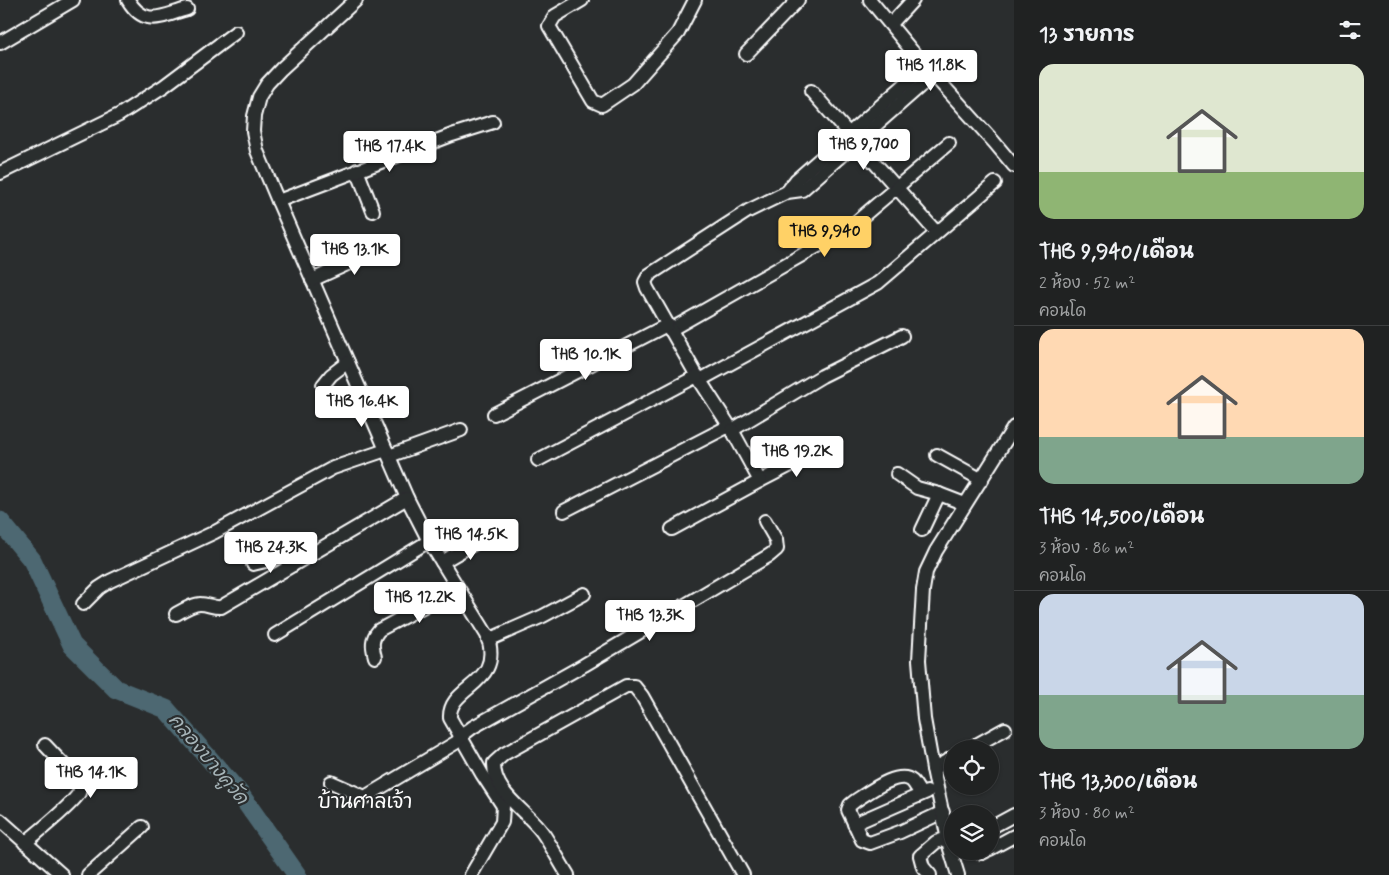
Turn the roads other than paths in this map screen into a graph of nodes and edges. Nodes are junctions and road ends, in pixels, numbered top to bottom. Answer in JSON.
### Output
{"nodes":[{"id":1,"x":73,"y":0,"type":"edge"},
{"id":2,"x":128,"y":0,"type":"edge"},
{"id":3,"x":582,"y":0,"type":"edge"},
{"id":4,"x":695,"y":0,"type":"edge"},
{"id":5,"x":798,"y":0,"type":"edge"},
{"id":6,"x":870,"y":0,"type":"edge"},
{"id":7,"x":913,"y":0,"type":"edge"},
{"id":8,"x":350,"y":2,"type":"edge"},
{"id":9,"x":187,"y":9,"type":"dead end"},
{"id":10,"x":891,"y":24,"type":"junction"},
{"id":11,"x":236,"y":32,"type":"dead end"},
{"id":12,"x":0,"y":43,"type":"edge"},
{"id":13,"x":746,"y":54,"type":"dead end"},
{"id":14,"x":924,"y":64,"type":"junction"},
{"id":15,"x":934,"y":74,"type":"junction"},
{"id":16,"x":812,"y":91,"type":"dead end"},
{"id":17,"x":493,"y":122,"type":"dead end"},
{"id":18,"x":853,"y":137,"type":"junction"},
{"id":19,"x":949,"y":143,"type":"dead end"},
{"id":20,"x":1014,"y":166,"type":"edge"},
{"id":21,"x":357,"y":170,"type":"junction"},
{"id":22,"x":0,"y":173,"type":"edge"},
{"id":23,"x":995,"y":183,"type":"dead end"},
{"id":24,"x":896,"y":188,"type":"junction"},
{"id":25,"x":278,"y":201,"type":"junction"},
{"id":26,"x":373,"y":210,"type":"dead end"},
{"id":27,"x":936,"y":232,"type":"junction"},
{"id":28,"x":387,"y":246,"type":"dead end"},
{"id":29,"x":312,"y":280,"type":"junction"},
{"id":30,"x":668,"y":327,"type":"junction"},
{"id":31,"x":902,"y":336,"type":"dead end"},
{"id":32,"x":348,"y":362,"type":"junction"},
{"id":33,"x":698,"y":378,"type":"junction"},
{"id":34,"x":323,"y":385,"type":"dead end"},
{"id":35,"x":494,"y":414,"type":"dead end"},
{"id":36,"x":1014,"y":427,"type":"edge"},
{"id":37,"x":730,"y":428,"type":"junction"},
{"id":38,"x":461,"y":430,"type":"dead end"},
{"id":39,"x":820,"y":450,"type":"dead end"},
{"id":40,"x":388,"y":453,"type":"junction"},
{"id":41,"x":937,"y":455,"type":"dead end"},
{"id":42,"x":538,"y":460,"type":"dead end"},
{"id":43,"x":897,"y":474,"type":"dead end"},
{"id":44,"x":982,"y":480,"type":"junction"},
{"id":45,"x":760,"y":481,"type":"junction"},
{"id":46,"x":939,"y":494,"type":"junction"},
{"id":47,"x":407,"y":498,"type":"junction"},
{"id":48,"x":965,"y":504,"type":"junction"},
{"id":49,"x":564,"y":511,"type":"dead end"},
{"id":50,"x":765,"y":521,"type":"dead end"},
{"id":51,"x":672,"y":529,"type":"dead end"},
{"id":52,"x":922,"y":530,"type":"dead end"},
{"id":53,"x":487,"y":536,"type":"dead end"},
{"id":54,"x":429,"y":540,"type":"junction"},
{"id":55,"x":442,"y":562,"type":"junction"},
{"id":56,"x":254,"y":564,"type":"dead end"},
{"id":57,"x":293,"y":565,"type":"junction"},
{"id":58,"x":458,"y":588,"type":"junction"},
{"id":59,"x":584,"y":594,"type":"dead end"},
{"id":60,"x":83,"y":604,"type":"dead end"},
{"id":61,"x":176,"y":614,"type":"dead end"},
{"id":62,"x":275,"y":635,"type":"dead end"},
{"id":63,"x":488,"y":640,"type":"junction"},
{"id":64,"x":375,"y":657,"type":"dead end"},
{"id":65,"x":1005,"y":729,"type":"dead end"},
{"id":66,"x":461,"y":736,"type":"junction"},
{"id":67,"x":985,"y":740,"type":"edge"},
{"id":68,"x":45,"y":745,"type":"dead end"},
{"id":69,"x":944,"y":763,"type":"edge"},
{"id":70,"x":933,"y":769,"type":"junction"},
{"id":71,"x":331,"y":782,"type":"dead end"},
{"id":72,"x":937,"y":788,"type":"junction"},
{"id":73,"x":921,"y":794,"type":"junction"},
{"id":74,"x":943,"y":812,"type":"junction"},
{"id":75,"x":1014,"y":815,"type":"edge"},
{"id":76,"x":944,"y":817,"type":"edge"},
{"id":77,"x":0,"y":820,"type":"edge"},
{"id":78,"x":999,"y":823,"type":"edge"},
{"id":79,"x":854,"y":824,"type":"junction"},
{"id":80,"x":142,"y":827,"type":"dead end"},
{"id":81,"x":1014,"y":836,"type":"edge"},
{"id":82,"x":25,"y":843,"type":"junction"},
{"id":83,"x":944,"y":843,"type":"edge"},
{"id":84,"x":999,"y":844,"type":"edge"},
{"id":85,"x":954,"y":860,"type":"edge"},
{"id":86,"x":62,"y":875,"type":"edge"},
{"id":87,"x":88,"y":875,"type":"edge"},
{"id":88,"x":471,"y":875,"type":"edge"},
{"id":89,"x":568,"y":875,"type":"edge"},
{"id":90,"x":743,"y":875,"type":"edge"},
{"id":91,"x":930,"y":875,"type":"edge"},
{"id":92,"x":958,"y":875,"type":"edge"}],
"edges":[{"from":1,"to":12,"type":"street"},
{"from":2,"to":9,"type":"street"},
{"from":3,"to":4,"type":"street"},
{"from":5,"to":13,"type":"street"},
{"from":6,"to":10,"type":"street"},
{"from":7,"to":10,"type":"street"},
{"from":8,"to":25,"type":"street"},
{"from":10,"to":14,"type":"street"},
{"from":11,"to":22,"type":"street"},
{"from":14,"to":15,"type":"street"},
{"from":14,"to":18,"type":"street"},
{"from":15,"to":18,"type":"street"},
{"from":15,"to":20,"type":"street"},
{"from":16,"to":18,"type":"street"},
{"from":17,"to":21,"type":"street"},
{"from":18,"to":24,"type":"street"},
{"from":18,"to":30,"type":"street"},
{"from":19,"to":24,"type":"street"},
{"from":21,"to":25,"type":"street"},
{"from":21,"to":26,"type":"street"},
{"from":23,"to":27,"type":"street"},
{"from":24,"to":27,"type":"street"},
{"from":24,"to":30,"type":"street"},
{"from":25,"to":29,"type":"street"},
{"from":27,"to":33,"type":"street"},
{"from":28,"to":29,"type":"street"},
{"from":29,"to":32,"type":"street"},
{"from":30,"to":33,"type":"street"},
{"from":30,"to":35,"type":"street"},
{"from":31,"to":37,"type":"street"},
{"from":32,"to":34,"type":"street"},
{"from":32,"to":40,"type":"street"},
{"from":33,"to":37,"type":"street"},
{"from":33,"to":42,"type":"street"},
{"from":36,"to":44,"type":"street"},
{"from":37,"to":45,"type":"street"},
{"from":37,"to":49,"type":"street"},
{"from":38,"to":40,"type":"street"},
{"from":39,"to":45,"type":"street"},
{"from":40,"to":47,"type":"street"},
{"from":40,"to":60,"type":"street"},
{"from":41,"to":44,"type":"street"},
{"from":43,"to":46,"type":"street"},
{"from":44,"to":48,"type":"street"},
{"from":45,"to":51,"type":"street"},
{"from":46,"to":48,"type":"street"},
{"from":46,"to":52,"type":"street"},
{"from":47,"to":54,"type":"street"},
{"from":47,"to":57,"type":"street"},
{"from":48,"to":70,"type":"street"},
{"from":50,"to":66,"type":"street"},
{"from":53,"to":55,"type":"street"},
{"from":54,"to":55,"type":"street"},
{"from":54,"to":62,"type":"street"},
{"from":55,"to":58,"type":"street"},
{"from":56,"to":57,"type":"street"},
{"from":57,"to":61,"type":"street"},
{"from":58,"to":63,"type":"street"},
{"from":58,"to":64,"type":"street"},
{"from":59,"to":63,"type":"street"},
{"from":63,"to":66,"type":"street"},
{"from":65,"to":67,"type":"street"},
{"from":66,"to":71,"type":"street"},
{"from":66,"to":88,"type":"street"},
{"from":68,"to":82,"type":"street"},
{"from":69,"to":70,"type":"street"},
{"from":70,"to":72,"type":"street"},
{"from":72,"to":73,"type":"street"},
{"from":72,"to":74,"type":"street"},
{"from":73,"to":79,"type":"street"},
{"from":73,"to":79,"type":"street"},
{"from":74,"to":76,"type":"street"},
{"from":74,"to":79,"type":"street"},
{"from":75,"to":78,"type":"street"},
{"from":77,"to":82,"type":"street"},
{"from":80,"to":87,"type":"street"},
{"from":81,"to":84,"type":"street"},
{"from":82,"to":86,"type":"street"},
{"from":83,"to":91,"type":"street"},
{"from":85,"to":92,"type":"street"},
{"from":89,"to":90,"type":"street"}]}
